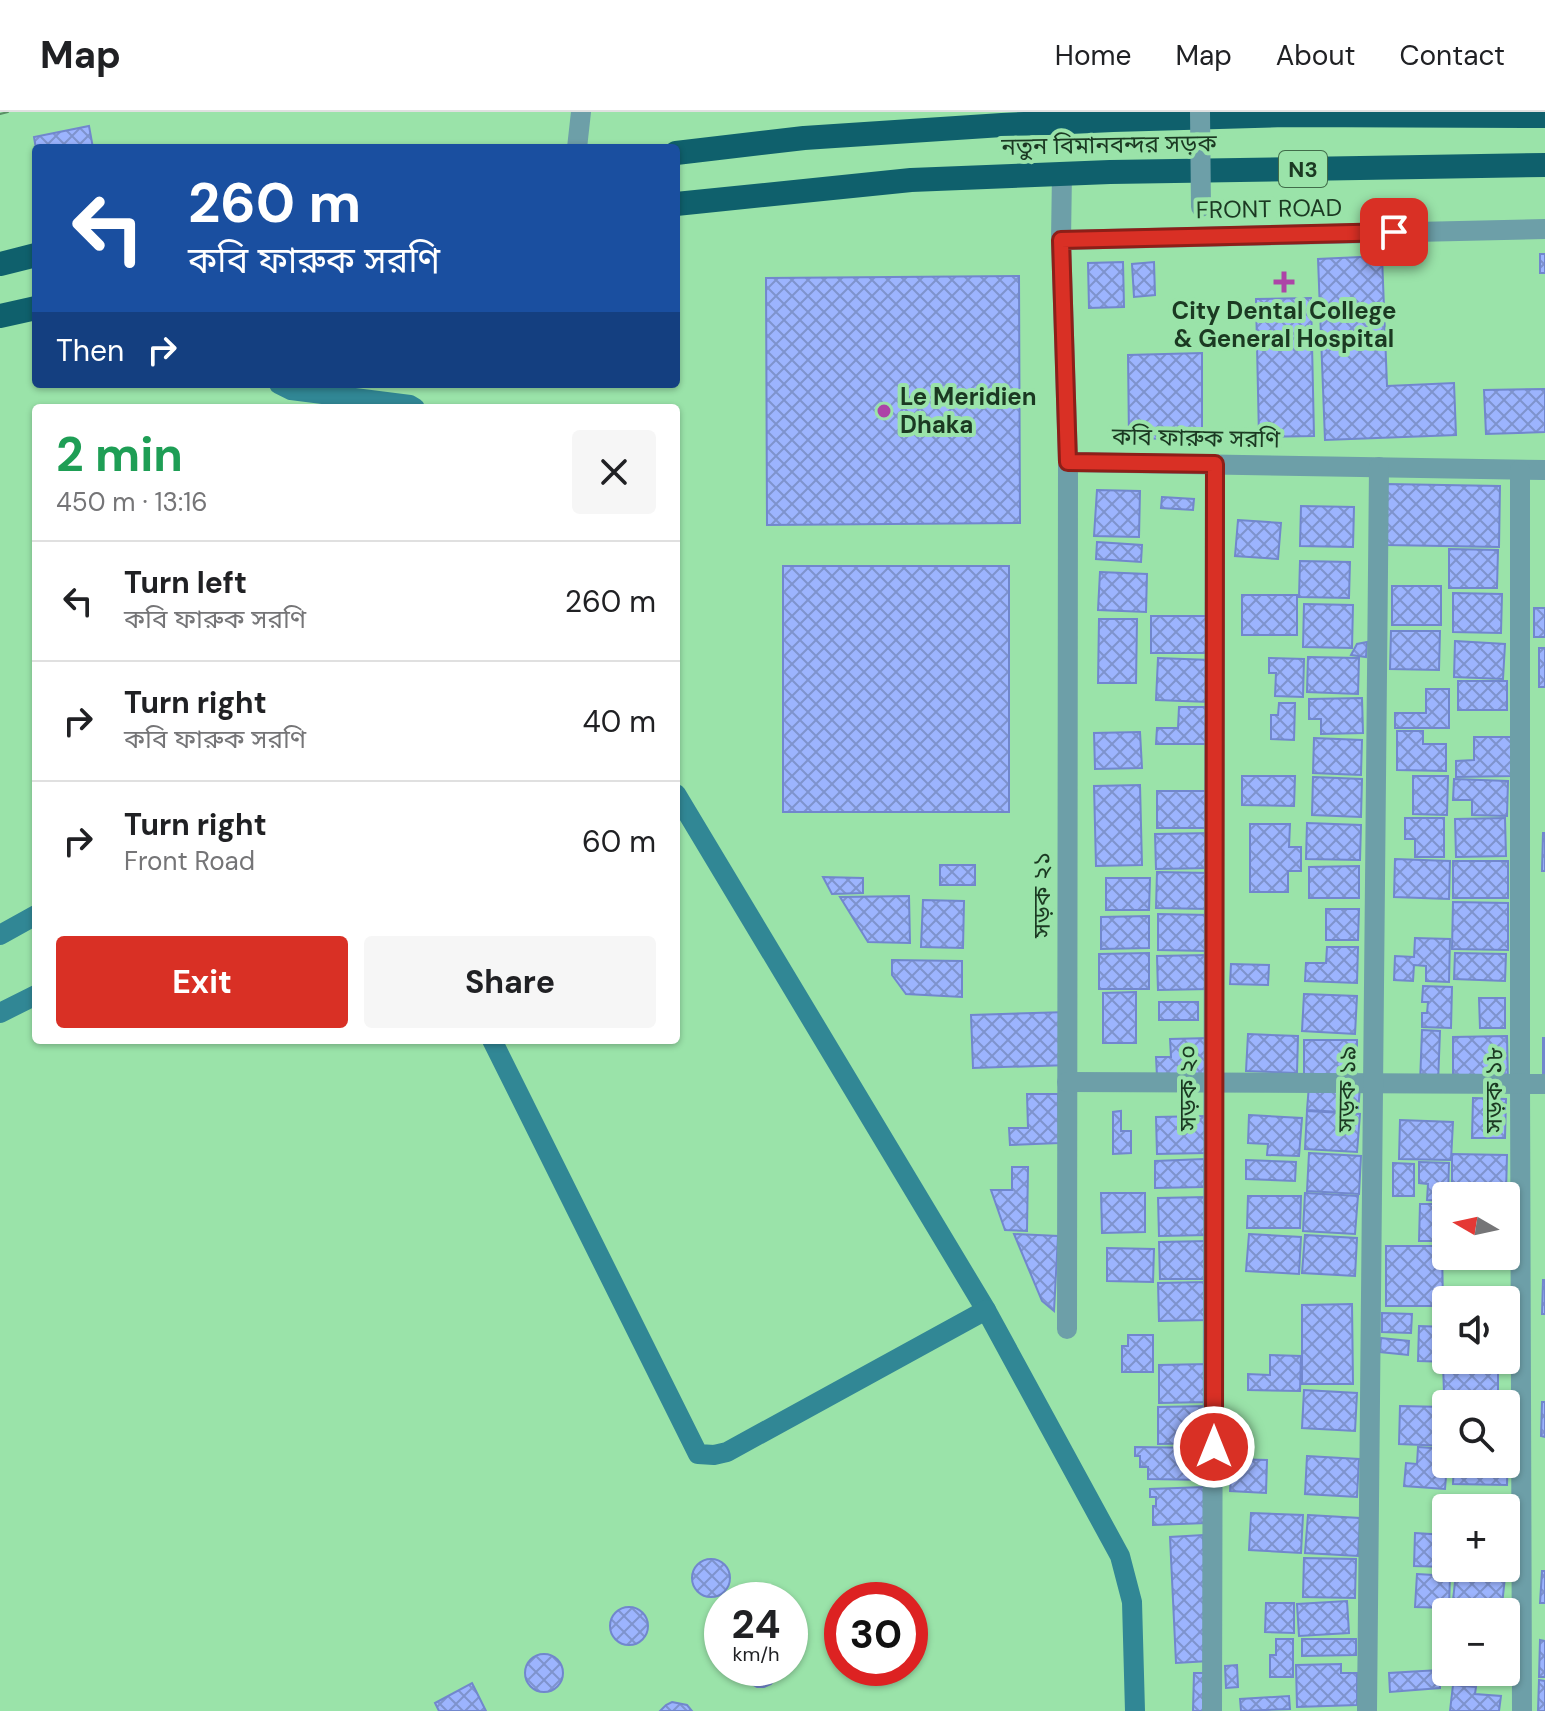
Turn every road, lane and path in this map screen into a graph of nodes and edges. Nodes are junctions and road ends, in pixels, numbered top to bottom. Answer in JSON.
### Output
{"nodes":[{"id":1,"x":581,"y":112,"type":"edge"},
{"id":2,"x":1200,"y":112,"type":"edge"},
{"id":3,"x":1264,"y":114,"type":"edge"},
{"id":4,"x":1545,"y":116,"type":"edge"},
{"id":5,"x":577,"y":144,"type":"edge"},
{"id":6,"x":680,"y":153,"type":"edge"},
{"id":7,"x":1545,"y":165,"type":"edge"},
{"id":8,"x":1062,"y":173,"type":"junction"},
{"id":9,"x":680,"y":204,"type":"edge"},
{"id":10,"x":1201,"y":207,"type":"dead end"},
{"id":11,"x":1545,"y":229,"type":"edge"},
{"id":12,"x":1061,"y":240,"type":"junction"},
{"id":13,"x":32,"y":256,"type":"edge"},
{"id":14,"x":0,"y":264,"type":"edge"},
{"id":15,"x":32,"y":309,"type":"edge"},
{"id":16,"x":0,"y":316,"type":"edge"},
{"id":17,"x":287,"y":388,"type":"edge"},
{"id":18,"x":401,"y":404,"type":"edge"},
{"id":19,"x":1068,"y":462,"type":"junction"},
{"id":20,"x":1215,"y":464,"type":"junction"},
{"id":21,"x":1379,"y":467,"type":"junction"},
{"id":22,"x":1520,"y":470,"type":"junction"},
{"id":23,"x":1545,"y":470,"type":"edge"},
{"id":24,"x":680,"y":801,"type":"edge"},
{"id":25,"x":32,"y":917,"type":"edge"},
{"id":26,"x":0,"y":935,"type":"edge"},
{"id":27,"x":32,"y":997,"type":"edge"},
{"id":28,"x":0,"y":1013,"type":"edge"},
{"id":29,"x":494,"y":1044,"type":"edge"},
{"id":30,"x":1067,"y":1082,"type":"junction"},
{"id":31,"x":1214,"y":1083,"type":"junction"},
{"id":32,"x":1373,"y":1083,"type":"junction"},
{"id":33,"x":1520,"y":1084,"type":"junction"},
{"id":34,"x":1545,"y":1084,"type":"edge"},
{"id":35,"x":986,"y":1310,"type":"junction"},
{"id":36,"x":1067,"y":1329,"type":"dead end"},
{"id":37,"x":1135,"y":1711,"type":"edge"},
{"id":38,"x":1212,"y":1711,"type":"edge"},
{"id":39,"x":1367,"y":1711,"type":"edge"},
{"id":40,"x":1522,"y":1711,"type":"edge"}],
"edges":[{"from":1,"to":5,"type":"street"},
{"from":2,"to":10,"type":"street","bridge":true},
{"from":3,"to":4,"type":"highway","name":"নতুন বিমানবন্দর সড়ক","number":"N3"},
{"from":3,"to":6,"type":"highway","name":"নতুন বিমানবন্দর সড়ক","number":"N3"},
{"from":7,"to":8,"type":"highway","name":"নতুন বিমানবন্দর সড়ক","number":"N3"},
{"from":8,"to":9,"type":"highway","name":"নতুন বিমানবন্দর সড়ক","number":"N3"},
{"from":8,"to":12,"type":"street"},
{"from":11,"to":12,"type":"street","name":"FRONT ROAD"},
{"from":12,"to":19,"type":"street"},
{"from":13,"to":14,"type":"highway"},
{"from":15,"to":16,"type":"highway"},
{"from":17,"to":18,"type":"main road"},
{"from":19,"to":20,"type":"street","name":"কবি ফারুক সরণি"},
{"from":19,"to":30,"type":"street","name":"সড়ক ২১"},
{"from":20,"to":21,"type":"street","name":"কবি ফারুক সরণি"},
{"from":20,"to":31,"type":"street","name":"সড়ক ২০"},
{"from":21,"to":22,"type":"street","name":"কবি ফারুক সরণি"},
{"from":21,"to":32,"type":"street","name":"সড়ক ১৯"},
{"from":22,"to":23,"type":"street","name":"কবি ফারুক সরণি"},
{"from":22,"to":33,"type":"street","name":"সড়ক ১৮"},
{"from":24,"to":35,"type":"main road"},
{"from":25,"to":26,"type":"main road"},
{"from":27,"to":28,"type":"main road"},
{"from":29,"to":35,"type":"main road"},
{"from":30,"to":31,"type":"street"},
{"from":30,"to":36,"type":"street","name":"সড়ক ২১"},
{"from":31,"to":32,"type":"street"},
{"from":31,"to":38,"type":"street","name":"সড়ক ২০"},
{"from":32,"to":33,"type":"street"},
{"from":32,"to":39,"type":"street","name":"সড়ক ১৯"},
{"from":33,"to":34,"type":"street"},
{"from":33,"to":40,"type":"street","name":"সড়ক ১৮"},
{"from":35,"to":37,"type":"main road"}]}
